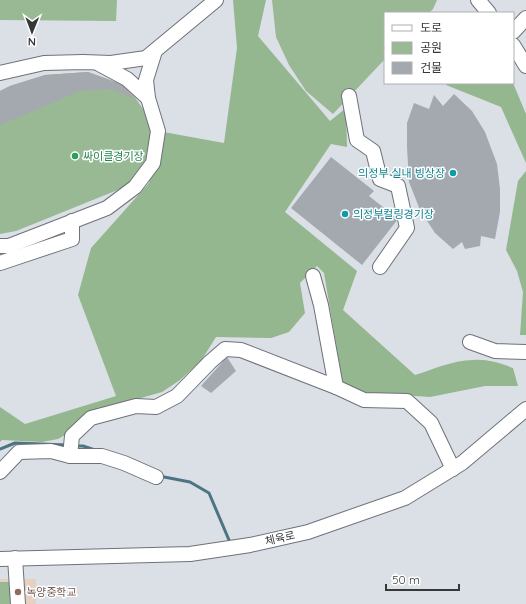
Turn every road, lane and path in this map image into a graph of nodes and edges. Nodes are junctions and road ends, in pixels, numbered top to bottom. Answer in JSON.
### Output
{"nodes":[{"id":1,"x":216,"y":0,"type":"edge"},
{"id":2,"x":478,"y":0,"type":"edge"},
{"id":3,"x":488,"y":12,"type":"edge"},
{"id":4,"x":526,"y":18,"type":"edge"},
{"id":5,"x":514,"y":31,"type":"edge"},
{"id":6,"x":514,"y":47,"type":"edge"},
{"id":7,"x":155,"y":51,"type":"junction"},
{"id":8,"x":95,"y":62,"type":"junction"},
{"id":9,"x":526,"y":66,"type":"edge"},
{"id":10,"x":0,"y":73,"type":"edge"},
{"id":11,"x":349,"y":96,"type":"dead end"},
{"id":12,"x":148,"y":98,"type":"junction"},
{"id":13,"x":72,"y":221,"type":"junction"},
{"id":14,"x":0,"y":246,"type":"edge"},
{"id":15,"x":0,"y":263,"type":"edge"},
{"id":16,"x":380,"y":267,"type":"dead end"},
{"id":17,"x":313,"y":276,"type":"dead end"},
{"id":18,"x":336,"y":387,"type":"junction"},
{"id":19,"x":524,"y":410,"type":"edge"},
{"id":20,"x":71,"y":449,"type":"junction"},
{"id":21,"x":453,"y":468,"type":"junction"},
{"id":22,"x":0,"y":472,"type":"edge"},
{"id":23,"x":156,"y":478,"type":"dead end"},
{"id":24,"x":15,"y":558,"type":"junction"},
{"id":25,"x":0,"y":559,"type":"edge"},
{"id":26,"x":18,"y":604,"type":"edge"}],
"edges":[{"from":1,"to":7,"type":"street"},
{"from":2,"to":3,"type":"street"},
{"from":4,"to":5,"type":"street"},
{"from":6,"to":9,"type":"street"},
{"from":7,"to":8,"type":"street"},
{"from":7,"to":12,"type":"street"},
{"from":8,"to":10,"type":"street"},
{"from":8,"to":12,"type":"street"},
{"from":11,"to":16,"type":"street"},
{"from":12,"to":13,"type":"street"},
{"from":13,"to":14,"type":"street"},
{"from":13,"to":15,"type":"street"},
{"from":17,"to":18,"type":"street"},
{"from":18,"to":20,"type":"street"},
{"from":18,"to":21,"type":"street"},
{"from":19,"to":21,"type":"street","name":"체육로"},
{"from":20,"to":22,"type":"street"},
{"from":20,"to":23,"type":"street"},
{"from":21,"to":24,"type":"street","name":"체육로"},
{"from":24,"to":25,"type":"street","name":"체육로"},
{"from":24,"to":26,"type":"street"}]}
